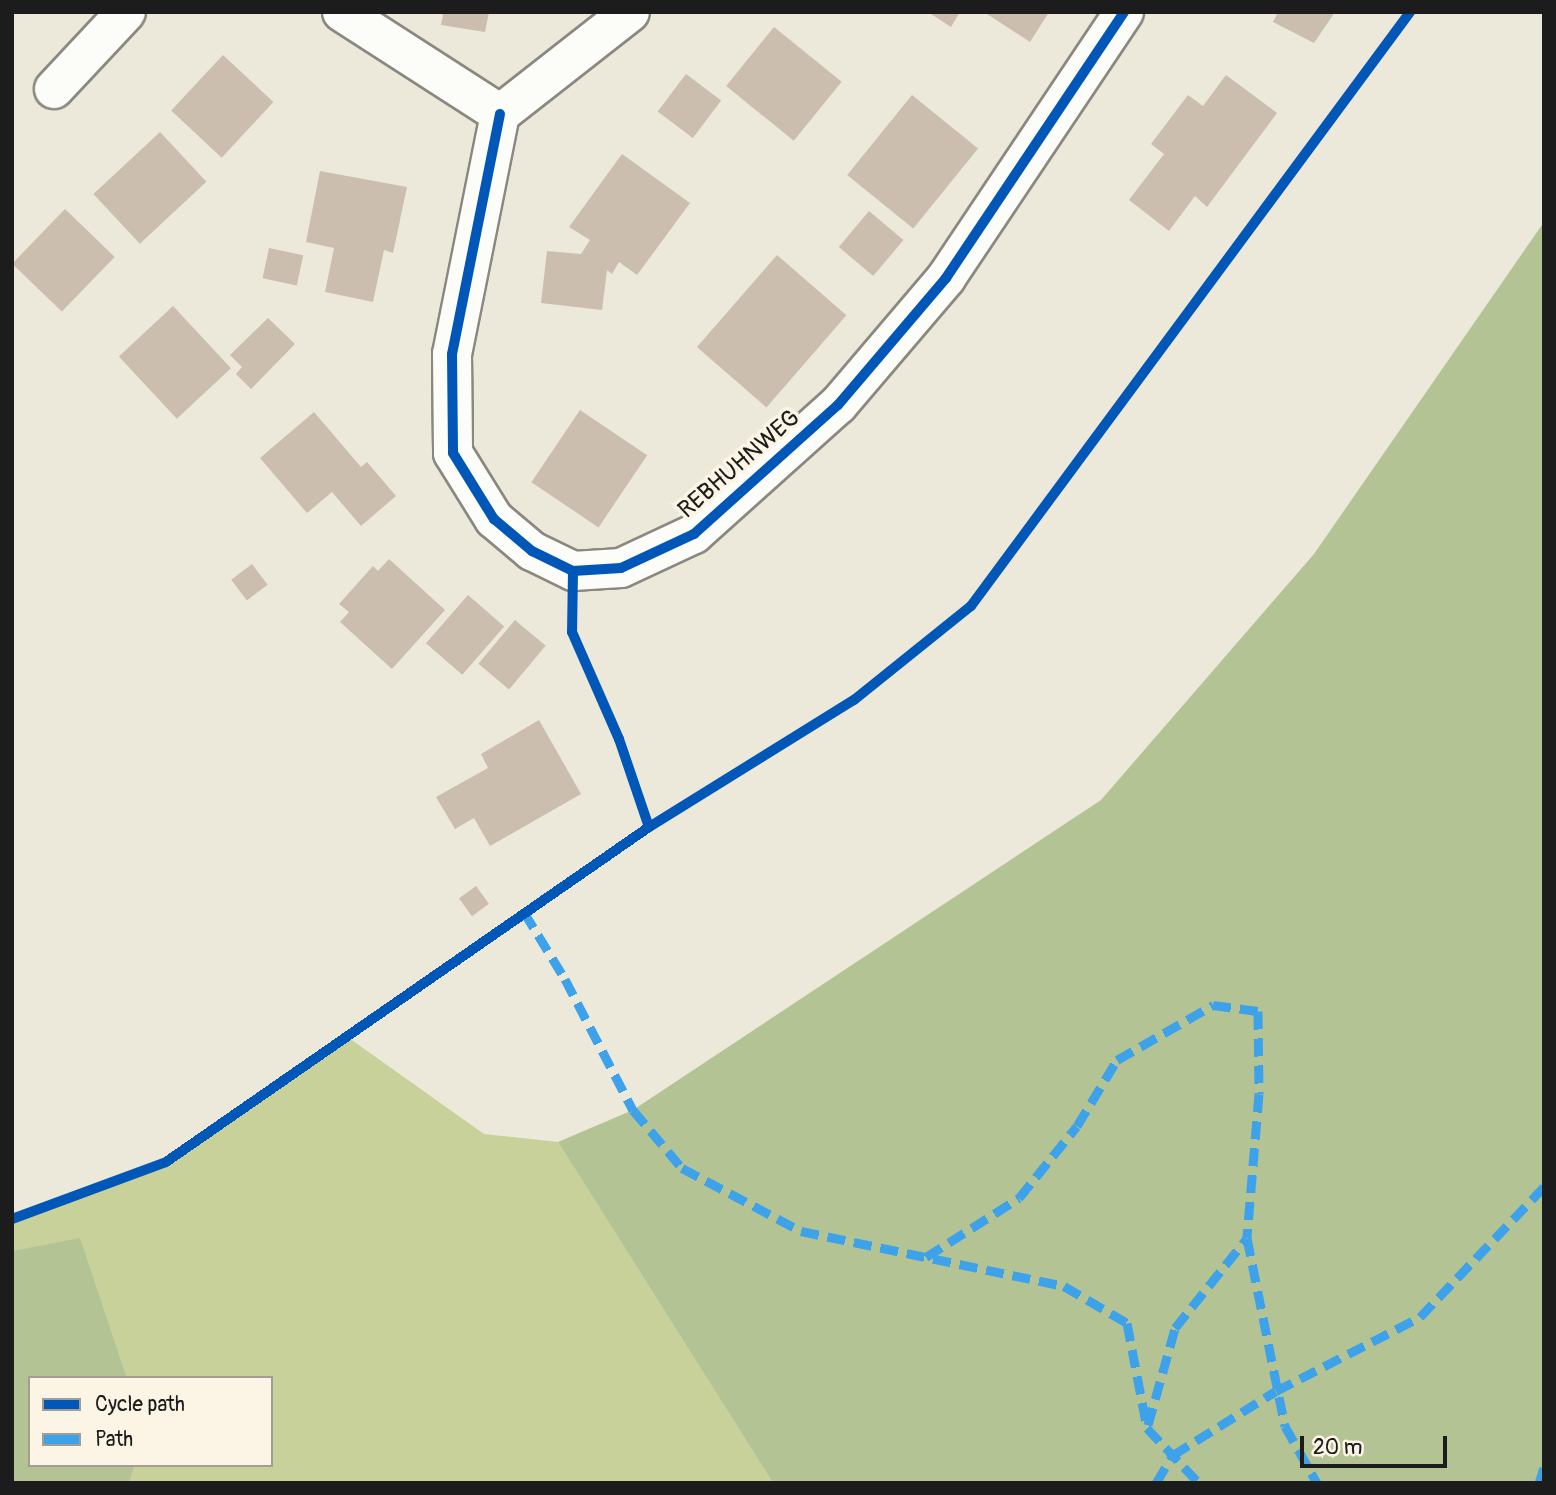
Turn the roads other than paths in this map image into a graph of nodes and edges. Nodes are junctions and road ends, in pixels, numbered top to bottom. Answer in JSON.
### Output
{"nodes":[{"id":1,"x":126,"y":12,"type":"edge"},
{"id":2,"x":342,"y":12,"type":"edge"},
{"id":3,"x":630,"y":12,"type":"edge"},
{"id":4,"x":1124,"y":12,"type":"edge"},
{"id":5,"x":54,"y":89,"type":"dead end"},
{"id":6,"x":500,"y":114,"type":"junction"}],
"edges":[{"from":1,"to":5,"type":"street"},
{"from":2,"to":6,"type":"street"},
{"from":3,"to":6,"type":"street"},
{"from":4,"to":6,"type":"street","name":"REBHUHNWEG"}]}
